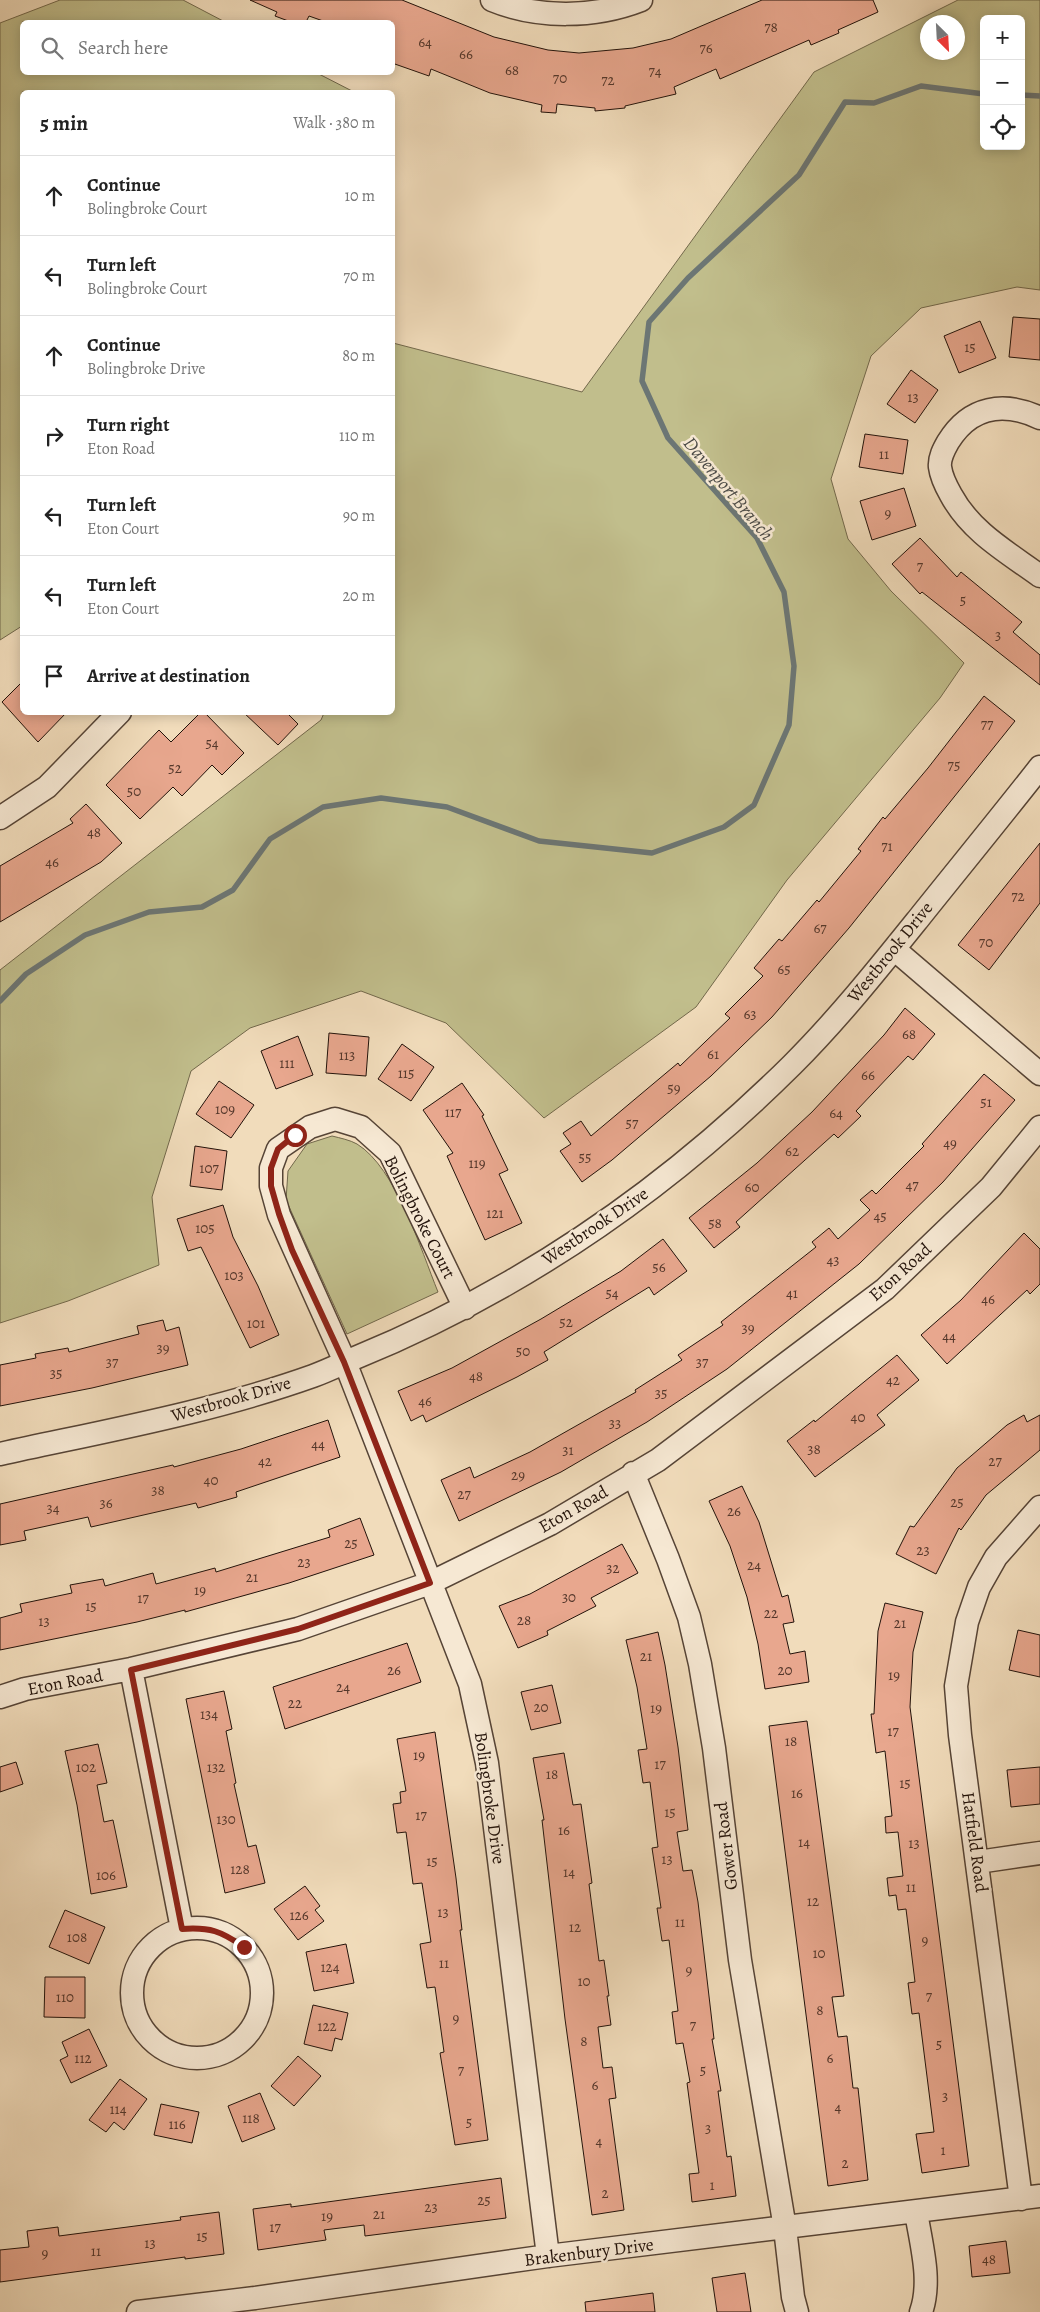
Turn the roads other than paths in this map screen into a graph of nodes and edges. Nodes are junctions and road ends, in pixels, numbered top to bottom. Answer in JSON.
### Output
{"nodes":[{"id":1,"x":492,"y":0,"type":"edge"},
{"id":2,"x":641,"y":0,"type":"edge"},
{"id":3,"x":1040,"y":418,"type":"edge"},
{"id":4,"x":1040,"y":576,"type":"edge"},
{"id":5,"x":117,"y":715,"type":"edge"},
{"id":6,"x":1040,"y":767,"type":"edge"},
{"id":7,"x":0,"y":818,"type":"edge"},
{"id":8,"x":894,"y":949,"type":"junction"},
{"id":9,"x":1040,"y":1074,"type":"edge"},
{"id":10,"x":1040,"y":1128,"type":"edge"},
{"id":11,"x":465,"y":1308,"type":"junction"},
{"id":12,"x":344,"y":1362,"type":"junction"},
{"id":13,"x":0,"y":1454,"type":"edge"},
{"id":14,"x":633,"y":1473,"type":"junction"},
{"id":15,"x":1040,"y":1508,"type":"edge"},
{"id":16,"x":430,"y":1583,"type":"junction"},
{"id":17,"x":131,"y":1670,"type":"junction"},
{"id":18,"x":0,"y":1697,"type":"edge"},
{"id":19,"x":1040,"y":1853,"type":"edge"},
{"id":20,"x":978,"y":1862,"type":"junction"},
{"id":21,"x":182,"y":1929,"type":"junction"},
{"id":22,"x":1031,"y":2198,"type":"edge"},
{"id":23,"x":916,"y":2212,"type":"junction"},
{"id":24,"x":785,"y":2228,"type":"junction"},
{"id":25,"x":548,"y":2256,"type":"junction"},
{"id":26,"x":256,"y":2305,"type":"edge"},
{"id":27,"x":138,"y":2312,"type":"edge"},
{"id":28,"x":797,"y":2312,"type":"edge"},
{"id":29,"x":921,"y":2312,"type":"edge"}],
"edges":[{"from":1,"to":2,"type":"street"},
{"from":3,"to":4,"type":"street"},
{"from":5,"to":7,"type":"street"},
{"from":6,"to":8,"type":"street","name":"Westbrook Drive"},
{"from":8,"to":9,"type":"street"},
{"from":8,"to":11,"type":"street","name":"Westbrook Drive"},
{"from":10,"to":14,"type":"street","name":"Eton Road"},
{"from":11,"to":12,"type":"street","name":"Westbrook Drive"},
{"from":11,"to":12,"type":"street","name":"Bolingbroke Court"},
{"from":12,"to":13,"type":"street","name":"Westbrook Drive"},
{"from":12,"to":16,"type":"street","name":"Bolingbroke Drive"},
{"from":14,"to":16,"type":"street","name":"Eton Road"},
{"from":14,"to":24,"type":"street","name":"Gower Road"},
{"from":15,"to":20,"type":"street","name":"Hatfield Road"},
{"from":16,"to":17,"type":"street","name":"Eton Road"},
{"from":16,"to":25,"type":"street","name":"Bolingbroke Drive"},
{"from":17,"to":18,"type":"street","name":"Eton Road"},
{"from":17,"to":21,"type":"street"},
{"from":19,"to":20,"type":"street"},
{"from":20,"to":22,"type":"street","name":"Hatfield Road"},
{"from":21,"to":21,"type":"street"},
{"from":22,"to":23,"type":"street","name":"Brakenbury Drive"},
{"from":23,"to":24,"type":"street","name":"Brakenbury Drive"},
{"from":23,"to":29,"type":"street"},
{"from":24,"to":25,"type":"street","name":"Brakenbury Drive"},
{"from":24,"to":28,"type":"street","name":"Gower Road"},
{"from":25,"to":26,"type":"street","name":"Brakenbury Drive"},
{"from":26,"to":27,"type":"street","name":"Brakenbury Drive"}]}
